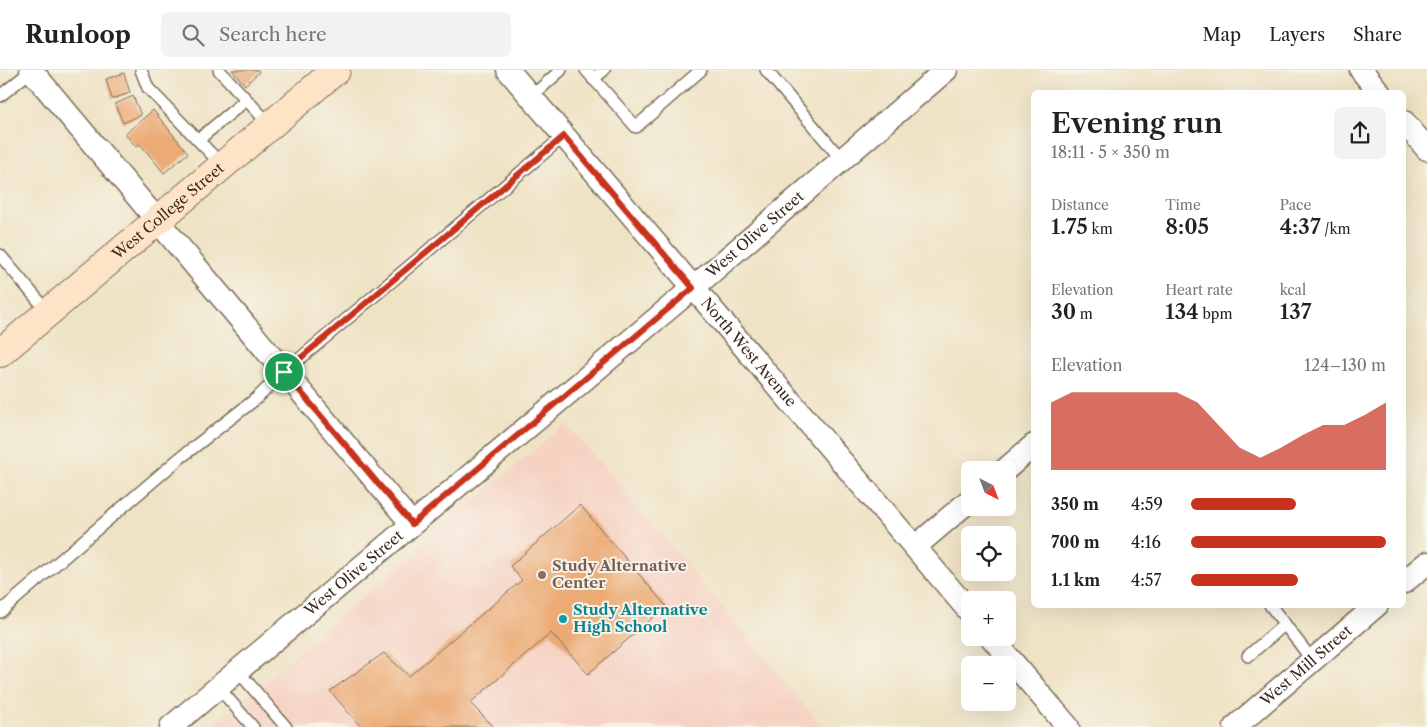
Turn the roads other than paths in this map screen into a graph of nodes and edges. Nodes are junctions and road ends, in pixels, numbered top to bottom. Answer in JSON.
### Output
{"nodes":[{"id":1,"x":31,"y":70,"type":"edge"},
{"id":2,"x":141,"y":70,"type":"edge"},
{"id":3,"x":219,"y":70,"type":"edge"},
{"id":4,"x":336,"y":70,"type":"edge"},
{"id":5,"x":508,"y":70,"type":"edge"},
{"id":6,"x":561,"y":70,"type":"edge"},
{"id":7,"x":604,"y":70,"type":"edge"},
{"id":8,"x":701,"y":70,"type":"edge"},
{"id":9,"x":766,"y":70,"type":"edge"},
{"id":10,"x":946,"y":70,"type":"edge"},
{"id":11,"x":1361,"y":70,"type":"edge"},
{"id":12,"x":589,"y":74,"type":"edge"},
{"id":13,"x":1378,"y":90,"type":"edge"},
{"id":14,"x":0,"y":96,"type":"edge"},
{"id":15,"x":531,"y":97,"type":"junction"},
{"id":16,"x":246,"y":100,"type":"junction"},
{"id":17,"x":270,"y":125,"type":"junction"},
{"id":18,"x":1406,"y":125,"type":"edge"},
{"id":19,"x":564,"y":136,"type":"junction"},
{"id":20,"x":198,"y":140,"type":"junction"},
{"id":21,"x":1427,"y":149,"type":"edge"},
{"id":22,"x":842,"y":160,"type":"junction"},
{"id":23,"x":222,"y":165,"type":"junction"},
{"id":24,"x":157,"y":220,"type":"junction"},
{"id":25,"x":0,"y":255,"type":"edge"},
{"id":26,"x":693,"y":288,"type":"junction"},
{"id":27,"x":48,"y":312,"type":"junction"},
{"id":28,"x":0,"y":353,"type":"edge"},
{"id":29,"x":284,"y":372,"type":"junction"},
{"id":30,"x":1031,"y":448,"type":"edge"},
{"id":31,"x":1015,"y":461,"type":"edge"},
{"id":32,"x":961,"y":508,"type":"edge"},
{"id":33,"x":412,"y":524,"type":"junction"},
{"id":34,"x":915,"y":547,"type":"junction"},
{"id":35,"x":1427,"y":563,"type":"edge"},
{"id":36,"x":1406,"y":580,"type":"edge"},
{"id":37,"x":961,"y":601,"type":"edge"},
{"id":38,"x":1272,"y":608,"type":"edge"},
{"id":39,"x":1373,"y":608,"type":"edge"},
{"id":40,"x":0,"y":612,"type":"edge"},
{"id":41,"x":1285,"y":624,"type":"junction"},
{"id":42,"x":999,"y":646,"type":"edge"},
{"id":43,"x":1248,"y":656,"type":"dead end"},
{"id":44,"x":1312,"y":660,"type":"junction"},
{"id":45,"x":238,"y":671,"type":"junction"},
{"id":46,"x":218,"y":687,"type":"junction"},
{"id":47,"x":171,"y":727,"type":"edge"},
{"id":48,"x":253,"y":727,"type":"edge"},
{"id":49,"x":286,"y":727,"type":"edge"},
{"id":50,"x":1068,"y":727,"type":"edge"},
{"id":51,"x":1235,"y":727,"type":"edge"}],
"edges":[{"from":1,"to":14,"type":"lane"},
{"from":1,"to":24,"type":"street"},
{"from":2,"to":20,"type":"lane"},
{"from":3,"to":16,"type":"lane"},
{"from":4,"to":17,"type":"main road","name":"West College Street"},
{"from":5,"to":15,"type":"street","name":"North West Avenue"},
{"from":6,"to":15,"type":"lane"},
{"from":7,"to":12,"type":"lane"},
{"from":8,"to":12,"type":"lane"},
{"from":9,"to":22,"type":"lane"},
{"from":10,"to":22,"type":"street","name":"West Olive Street"},
{"from":11,"to":13,"type":"street"},
{"from":15,"to":19,"type":"street","name":"North West Avenue"},
{"from":16,"to":17,"type":"lane"},
{"from":16,"to":20,"type":"lane"},
{"from":17,"to":23,"type":"main road","name":"West College Street"},
{"from":18,"to":21,"type":"street"},
{"from":19,"to":26,"type":"street","name":"North West Avenue"},
{"from":19,"to":29,"type":"lane"},
{"from":20,"to":23,"type":"lane"},
{"from":22,"to":26,"type":"street","name":"West Olive Street"},
{"from":23,"to":24,"type":"main road","name":"West College Street"},
{"from":24,"to":27,"type":"main road","name":"West College Street"},
{"from":24,"to":29,"type":"street"},
{"from":25,"to":27,"type":"lane"},
{"from":26,"to":33,"type":"street","name":"West Olive Street"},
{"from":26,"to":34,"type":"street","name":"North West Avenue"},
{"from":27,"to":28,"type":"main road","name":"West College Street"},
{"from":29,"to":33,"type":"street"},
{"from":29,"to":40,"type":"lane"},
{"from":30,"to":31,"type":"street"},
{"from":32,"to":34,"type":"street"},
{"from":33,"to":45,"type":"street","name":"West Olive Street"},
{"from":34,"to":37,"type":"street","name":"North West Avenue"},
{"from":35,"to":36,"type":"street"},
{"from":38,"to":41,"type":"lane"},
{"from":39,"to":44,"type":"street","name":"West Mill Street"},
{"from":41,"to":43,"type":"lane"},
{"from":41,"to":44,"type":"lane"},
{"from":42,"to":50,"type":"street"},
{"from":44,"to":51,"type":"street","name":"West Mill Street"},
{"from":45,"to":46,"type":"street","name":"West Olive Street"},
{"from":45,"to":49,"type":"lane"},
{"from":46,"to":47,"type":"street","name":"West Olive Street"},
{"from":46,"to":48,"type":"lane"}]}
